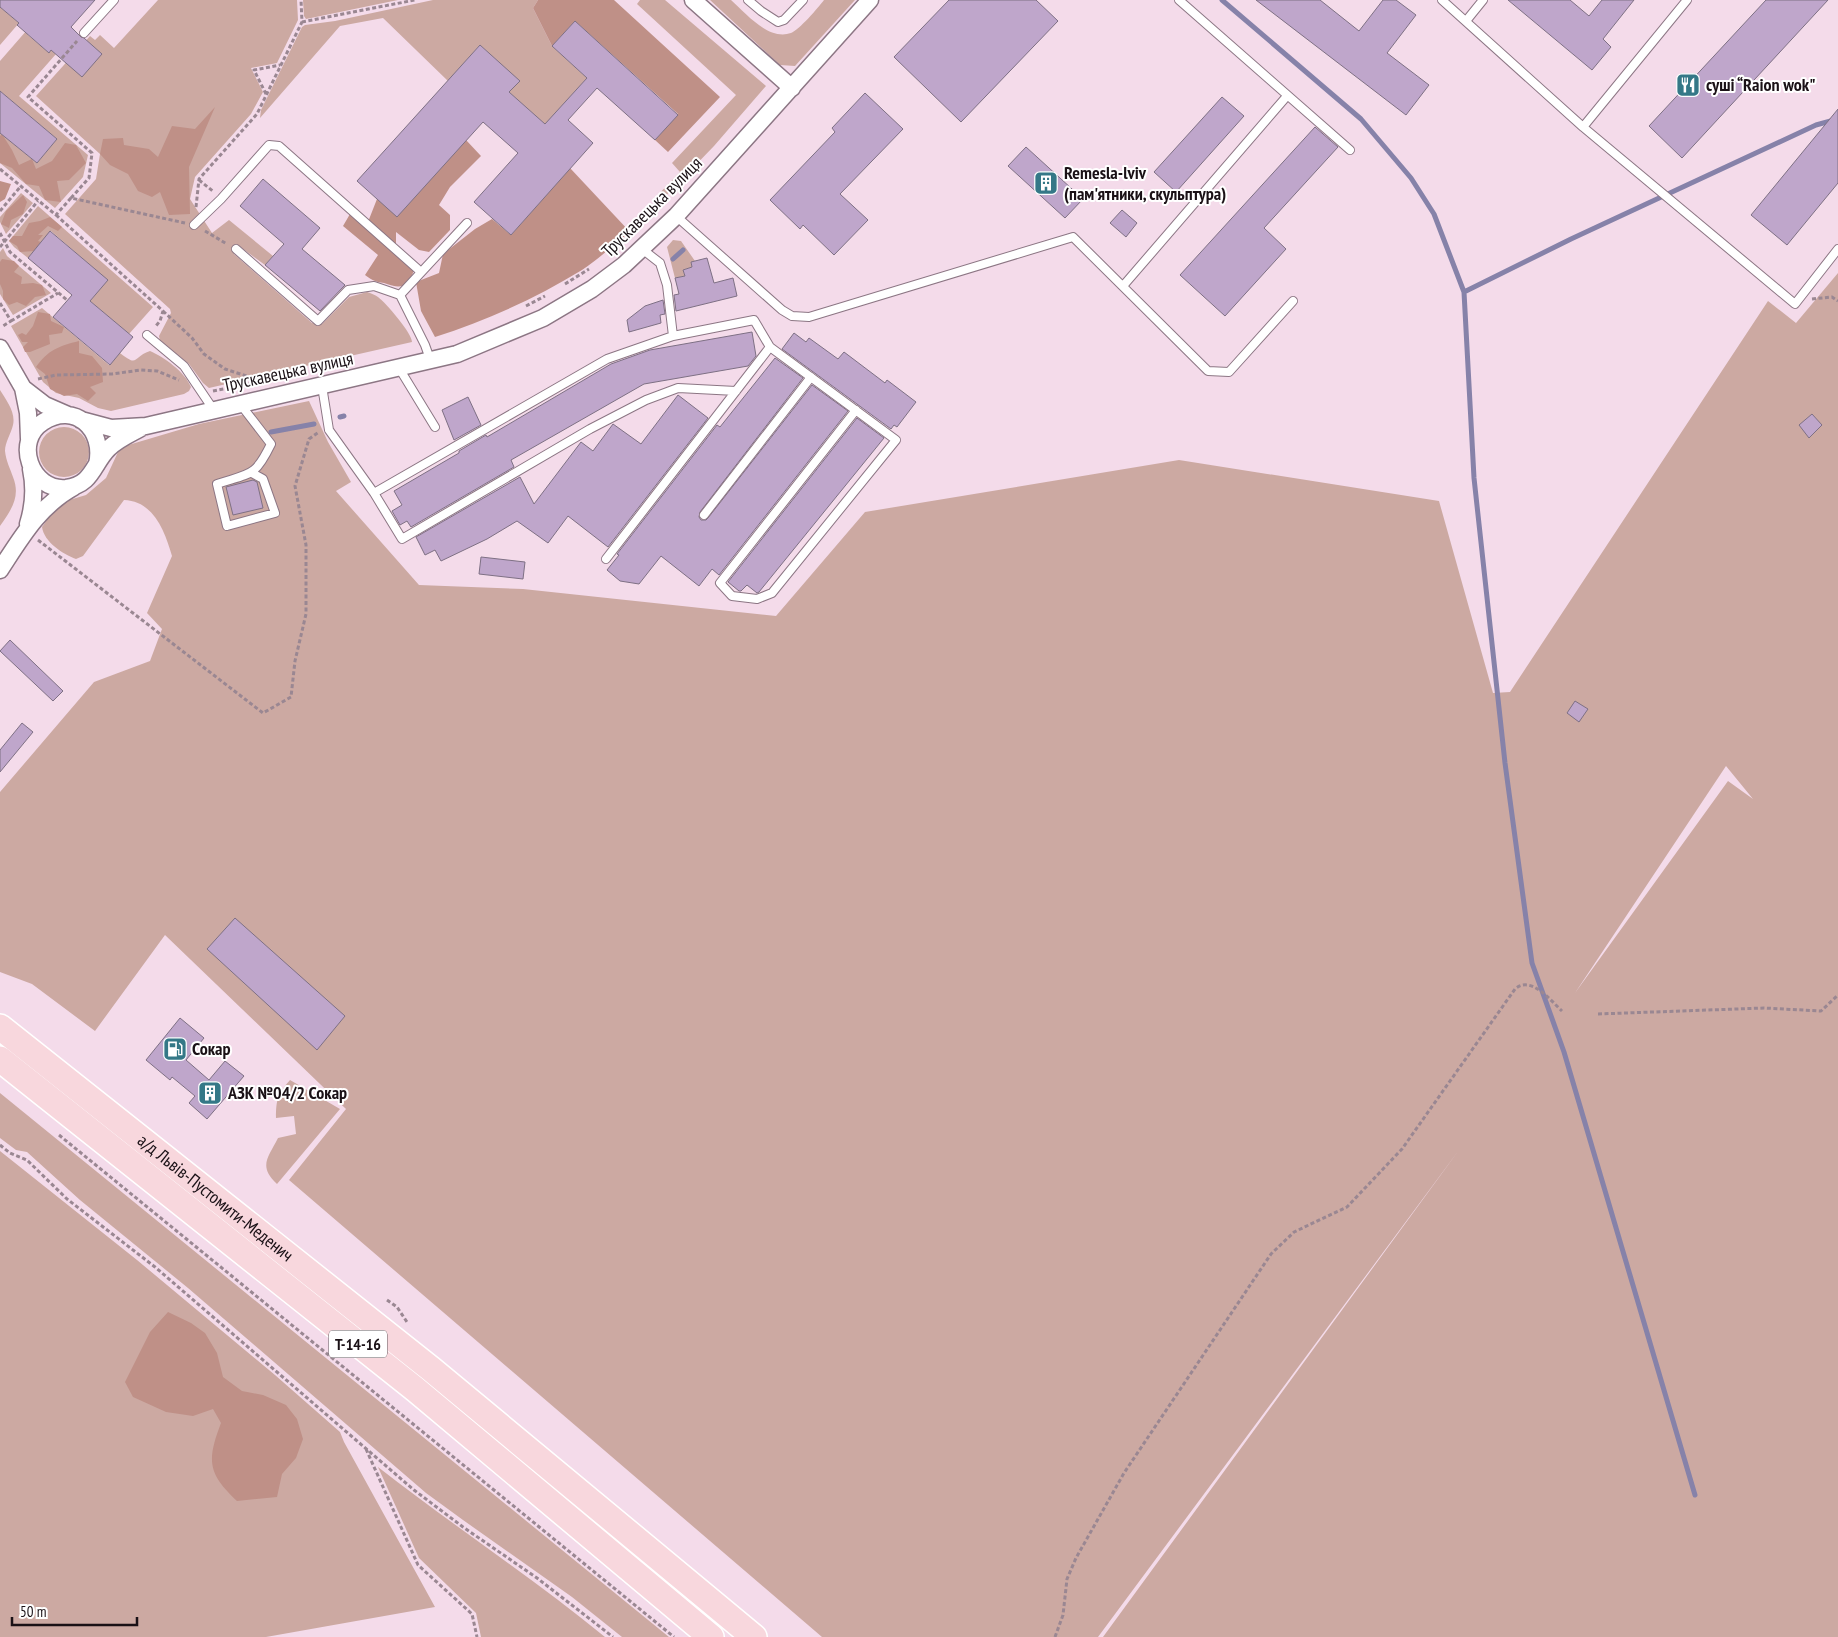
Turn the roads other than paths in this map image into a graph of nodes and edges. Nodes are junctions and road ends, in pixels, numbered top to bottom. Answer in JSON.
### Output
{"nodes":[{"id":1,"x":114,"y":0,"type":"edge"},
{"id":2,"x":693,"y":0,"type":"edge"},
{"id":3,"x":748,"y":0,"type":"edge"},
{"id":4,"x":803,"y":0,"type":"edge"},
{"id":5,"x":870,"y":0,"type":"edge"},
{"id":6,"x":1179,"y":0,"type":"edge"},
{"id":7,"x":1442,"y":0,"type":"edge"},
{"id":8,"x":1483,"y":0,"type":"edge"},
{"id":9,"x":1687,"y":0,"type":"edge"},
{"id":10,"x":1466,"y":20,"type":"junction"},
{"id":11,"x":84,"y":33,"type":"road end"},
{"id":12,"x":792,"y":88,"type":"junction"},
{"id":13,"x":1287,"y":96,"type":"junction"},
{"id":14,"x":1583,"y":127,"type":"junction"},
{"id":15,"x":1350,"y":150,"type":"dead end"},
{"id":16,"x":676,"y":216,"type":"junction"},
{"id":17,"x":467,"y":223,"type":"dead end"},
{"id":18,"x":194,"y":225,"type":"road end"},
{"id":19,"x":236,"y":249,"type":"road end"},
{"id":20,"x":642,"y":249,"type":"junction"},
{"id":21,"x":1838,"y":250,"type":"edge"},
{"id":22,"x":421,"y":272,"type":"junction"},
{"id":23,"x":1123,"y":286,"type":"junction"},
{"id":24,"x":400,"y":295,"type":"junction"},
{"id":25,"x":1293,"y":301,"type":"dead end"},
{"id":26,"x":147,"y":335,"type":"road end"},
{"id":27,"x":673,"y":336,"type":"junction"},
{"id":28,"x":770,"y":347,"type":"junction"},
{"id":29,"x":0,"y":348,"type":"edge"},
{"id":30,"x":430,"y":360,"type":"junction"},
{"id":31,"x":399,"y":368,"type":"junction"},
{"id":32,"x":811,"y":377,"type":"junction"},
{"id":33,"x":322,"y":386,"type":"junction"},
{"id":34,"x":23,"y":388,"type":"junction"},
{"id":35,"x":736,"y":392,"type":"junction"},
{"id":36,"x":239,"y":403,"type":"junction"},
{"id":37,"x":213,"y":409,"type":"junction"},
{"id":38,"x":856,"y":410,"type":"junction"},
{"id":39,"x":76,"y":418,"type":"junction"},
{"id":40,"x":146,"y":426,"type":"junction"},
{"id":41,"x":435,"y":427,"type":"dead end"},
{"id":42,"x":29,"y":439,"type":"junction"},
{"id":43,"x":97,"y":464,"type":"junction"},
{"id":44,"x":31,"y":469,"type":"junction"},
{"id":45,"x":252,"y":473,"type":"junction"},
{"id":46,"x":76,"y":486,"type":"junction"},
{"id":47,"x":374,"y":493,"type":"junction"},
{"id":48,"x":704,"y":515,"type":"dead end"},
{"id":49,"x":25,"y":530,"type":"junction"},
{"id":50,"x":606,"y":559,"type":"dead end"},
{"id":51,"x":0,"y":570,"type":"edge"},
{"id":52,"x":0,"y":1027,"type":"edge"},
{"id":53,"x":0,"y":1060,"type":"edge"},
{"id":54,"x":711,"y":1637,"type":"edge"},
{"id":55,"x":754,"y":1637,"type":"edge"}],
"edges":[{"from":1,"to":11,"type":"lane"},
{"from":2,"to":12,"type":"street"},
{"from":3,"to":4,"type":"lane"},
{"from":5,"to":12,"type":"street","name":"Трускавецька вулиця"},
{"from":6,"to":13,"type":"lane"},
{"from":7,"to":10,"type":"lane"},
{"from":8,"to":10,"type":"lane"},
{"from":9,"to":14,"type":"lane"},
{"from":10,"to":14,"type":"lane"},
{"from":12,"to":16,"type":"street","name":"Трускавецька вулиця"},
{"from":13,"to":15,"type":"lane"},
{"from":13,"to":23,"type":"lane"},
{"from":14,"to":21,"type":"lane"},
{"from":16,"to":20,"type":"street","name":"Трускавецька вулиця"},
{"from":16,"to":23,"type":"lane"},
{"from":17,"to":22,"type":"lane"},
{"from":18,"to":22,"type":"lane"},
{"from":19,"to":24,"type":"lane"},
{"from":20,"to":27,"type":"lane"},
{"from":20,"to":30,"type":"street","name":"Трускавецька вулиця"},
{"from":22,"to":24,"type":"lane"},
{"from":23,"to":25,"type":"lane"},
{"from":24,"to":30,"type":"lane"},
{"from":26,"to":37,"type":"lane"},
{"from":27,"to":28,"type":"lane"},
{"from":27,"to":47,"type":"lane"},
{"from":28,"to":32,"type":"lane"},
{"from":28,"to":35,"type":"lane"},
{"from":29,"to":34,"type":"street"},
{"from":30,"to":31,"type":"street","name":"Трускавецька вулиця"},
{"from":31,"to":33,"type":"street","name":"Трускавецька вулиця"},
{"from":31,"to":41,"type":"lane"},
{"from":32,"to":38,"type":"lane"},
{"from":32,"to":48,"type":"lane"},
{"from":33,"to":36,"type":"street","name":"Трускавецька вулиця"},
{"from":33,"to":47,"type":"lane"},
{"from":34,"to":39,"type":"street","name":"Трускавецька вулиця"},
{"from":34,"to":42,"type":"street"},
{"from":35,"to":47,"type":"lane"},
{"from":35,"to":50,"type":"lane"},
{"from":36,"to":37,"type":"street","name":"Трускавецька вулиця"},
{"from":36,"to":45,"type":"lane"},
{"from":37,"to":40,"type":"street","name":"Трускавецька вулиця"},
{"from":38,"to":38,"type":"lane"},
{"from":39,"to":40,"type":"street","name":"Трускавецька вулиця"},
{"from":39,"to":42,"type":"street"},
{"from":39,"to":43,"type":"street"},
{"from":40,"to":43,"type":"street","name":"Трускавецька вулиця"},
{"from":42,"to":44,"type":"street"},
{"from":43,"to":46,"type":"street"},
{"from":44,"to":46,"type":"street"},
{"from":44,"to":49,"type":"street"},
{"from":45,"to":45,"type":"lane"},
{"from":46,"to":49,"type":"street"},
{"from":49,"to":51,"type":"street"},
{"from":52,"to":55,"type":"main road","name":"а/д Львів-Пустомити-Меденич","number":"Т-14-16"},
{"from":53,"to":54,"type":"main road","number":"Т-14-16"}]}
